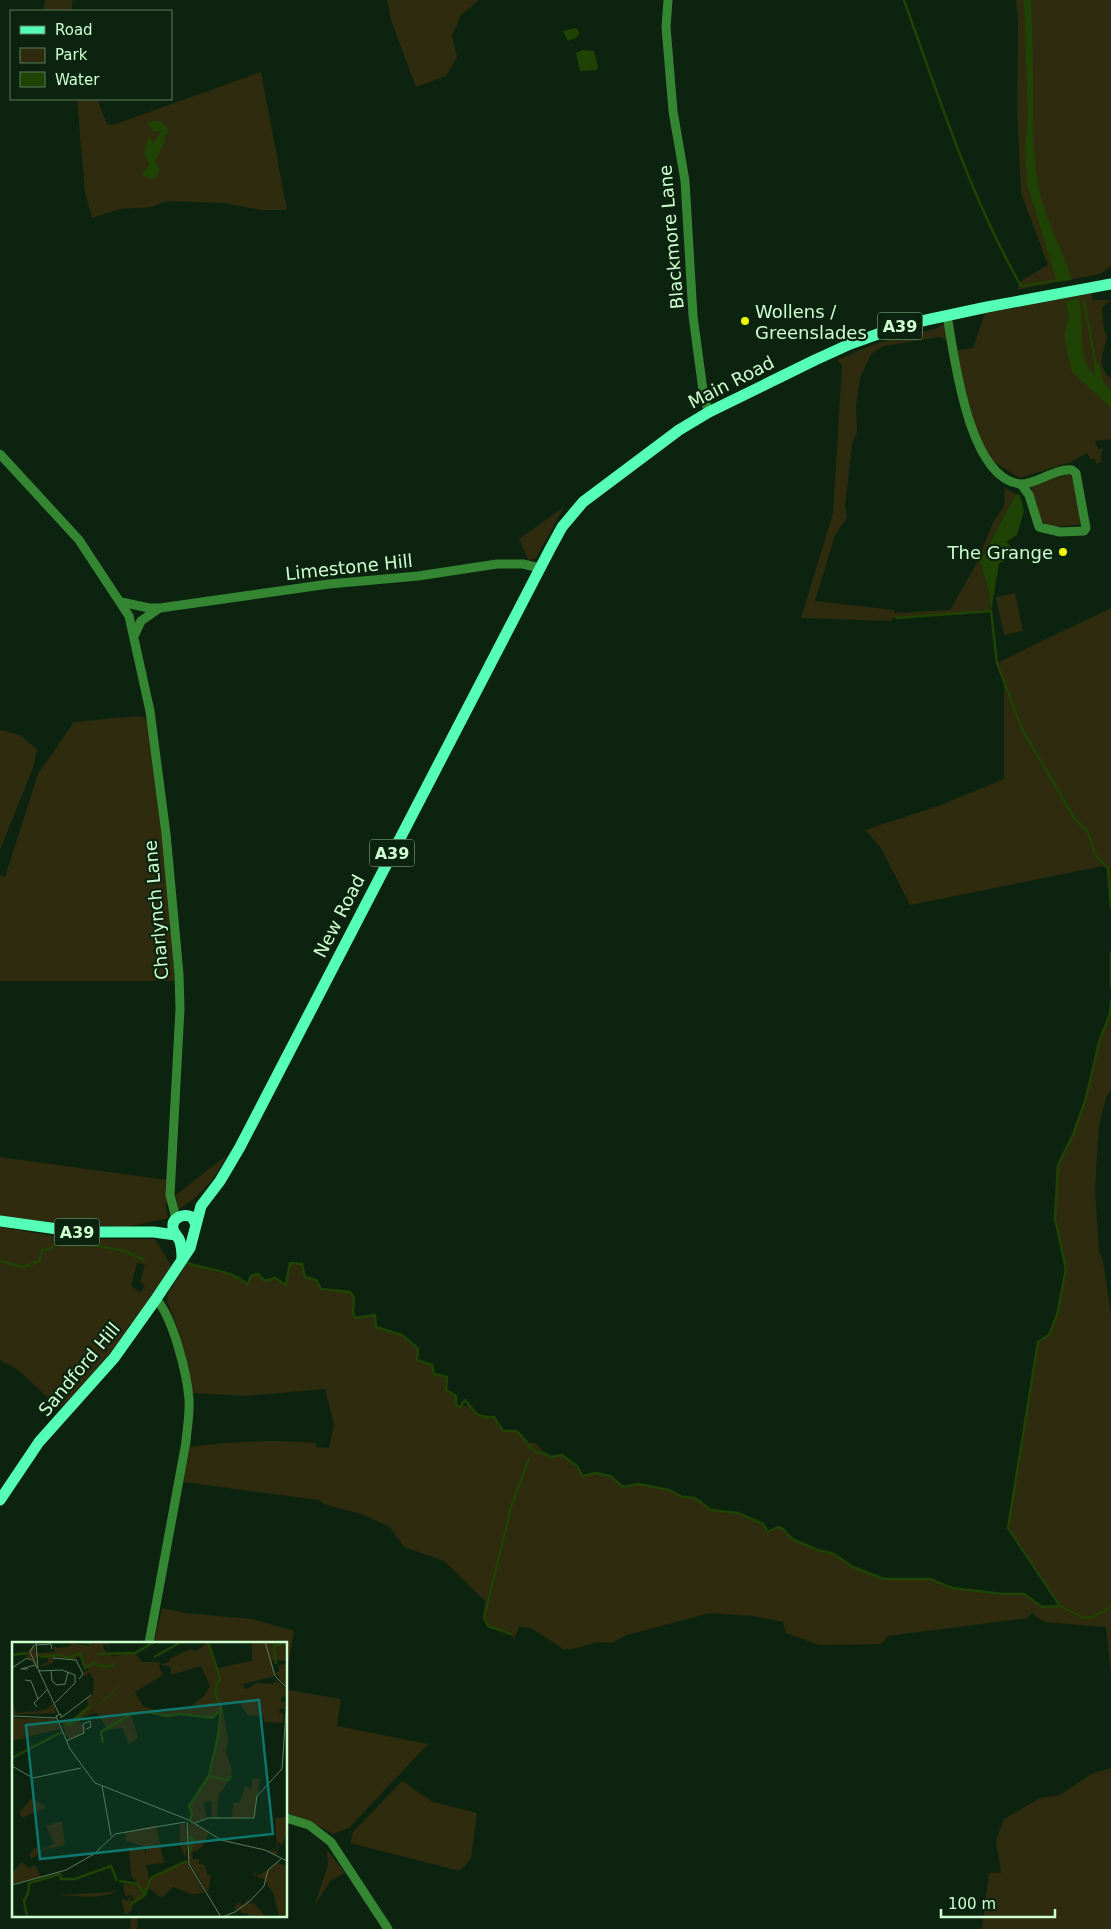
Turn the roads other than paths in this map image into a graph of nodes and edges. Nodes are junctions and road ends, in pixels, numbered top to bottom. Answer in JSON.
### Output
{"nodes":[{"id":1,"x":668,"y":0,"type":"edge"},
{"id":2,"x":1109,"y":285,"type":"edge"},
{"id":3,"x":947,"y":315,"type":"junction"},
{"id":4,"x":709,"y":412,"type":"junction"},
{"id":5,"x":0,"y":454,"type":"edge"},
{"id":6,"x":1021,"y":484,"type":"junction"},
{"id":7,"x":540,"y":568,"type":"junction"},
{"id":8,"x":122,"y":602,"type":"junction"},
{"id":9,"x":160,"y":608,"type":"junction"},
{"id":10,"x":135,"y":634,"type":"junction"},
{"id":11,"x":206,"y":1197,"type":"junction"},
{"id":12,"x":178,"y":1219,"type":"junction"},
{"id":13,"x":0,"y":1221,"type":"edge"},
{"id":14,"x":195,"y":1229,"type":"junction"},
{"id":15,"x":154,"y":1232,"type":"junction"},
{"id":16,"x":177,"y":1236,"type":"junction"},
{"id":17,"x":182,"y":1259,"type":"junction"},
{"id":18,"x":156,"y":1300,"type":"junction"},
{"id":19,"x":0,"y":1500,"type":"edge"},
{"id":20,"x":149,"y":1642,"type":"edge"},
{"id":21,"x":288,"y":1819,"type":"edge"},
{"id":22,"x":388,"y":1929,"type":"edge"}],
"edges":[{"from":1,"to":4,"type":"street","name":"Blackmore Lane"},
{"from":2,"to":3,"type":"main road","name":"Main Road","number":"A39"},
{"from":3,"to":4,"type":"main road","name":"Main Road","number":"A39"},
{"from":3,"to":6,"type":"street"},
{"from":4,"to":7,"type":"main road","name":"Main Road","number":"A39"},
{"from":5,"to":8,"type":"street","name":"Charlynch Lane"},
{"from":6,"to":6,"type":"street"},
{"from":7,"to":9,"type":"street","name":"Limestone Hill"},
{"from":7,"to":11,"type":"main road","name":"New Road","number":"A39"},
{"from":8,"to":9,"type":"street","name":"Limestone Hill"},
{"from":8,"to":10,"type":"street","name":"Charlynch Lane"},
{"from":9,"to":10,"type":"street"},
{"from":10,"to":12,"type":"street","name":"Charlynch Lane"},
{"from":11,"to":12,"type":"main road","name":"New Road","number":"A39"},
{"from":11,"to":14,"type":"main road","name":"New Road","number":"A39"},
{"from":12,"to":14,"type":"main road"},
{"from":12,"to":15,"type":"main road","number":"A39"},
{"from":12,"to":16,"type":"main road"},
{"from":13,"to":15,"type":"main road","number":"A39"},
{"from":14,"to":16,"type":"main road","number":"A39"},
{"from":14,"to":17,"type":"main road","name":"Sandford Hill"},
{"from":15,"to":16,"type":"main road","number":"A39"},
{"from":16,"to":17,"type":"main road"},
{"from":17,"to":18,"type":"main road","name":"Sandford Hill"},
{"from":18,"to":19,"type":"main road","name":"Sandford Hill"},
{"from":18,"to":20,"type":"street"},
{"from":21,"to":22,"type":"street"}]}
